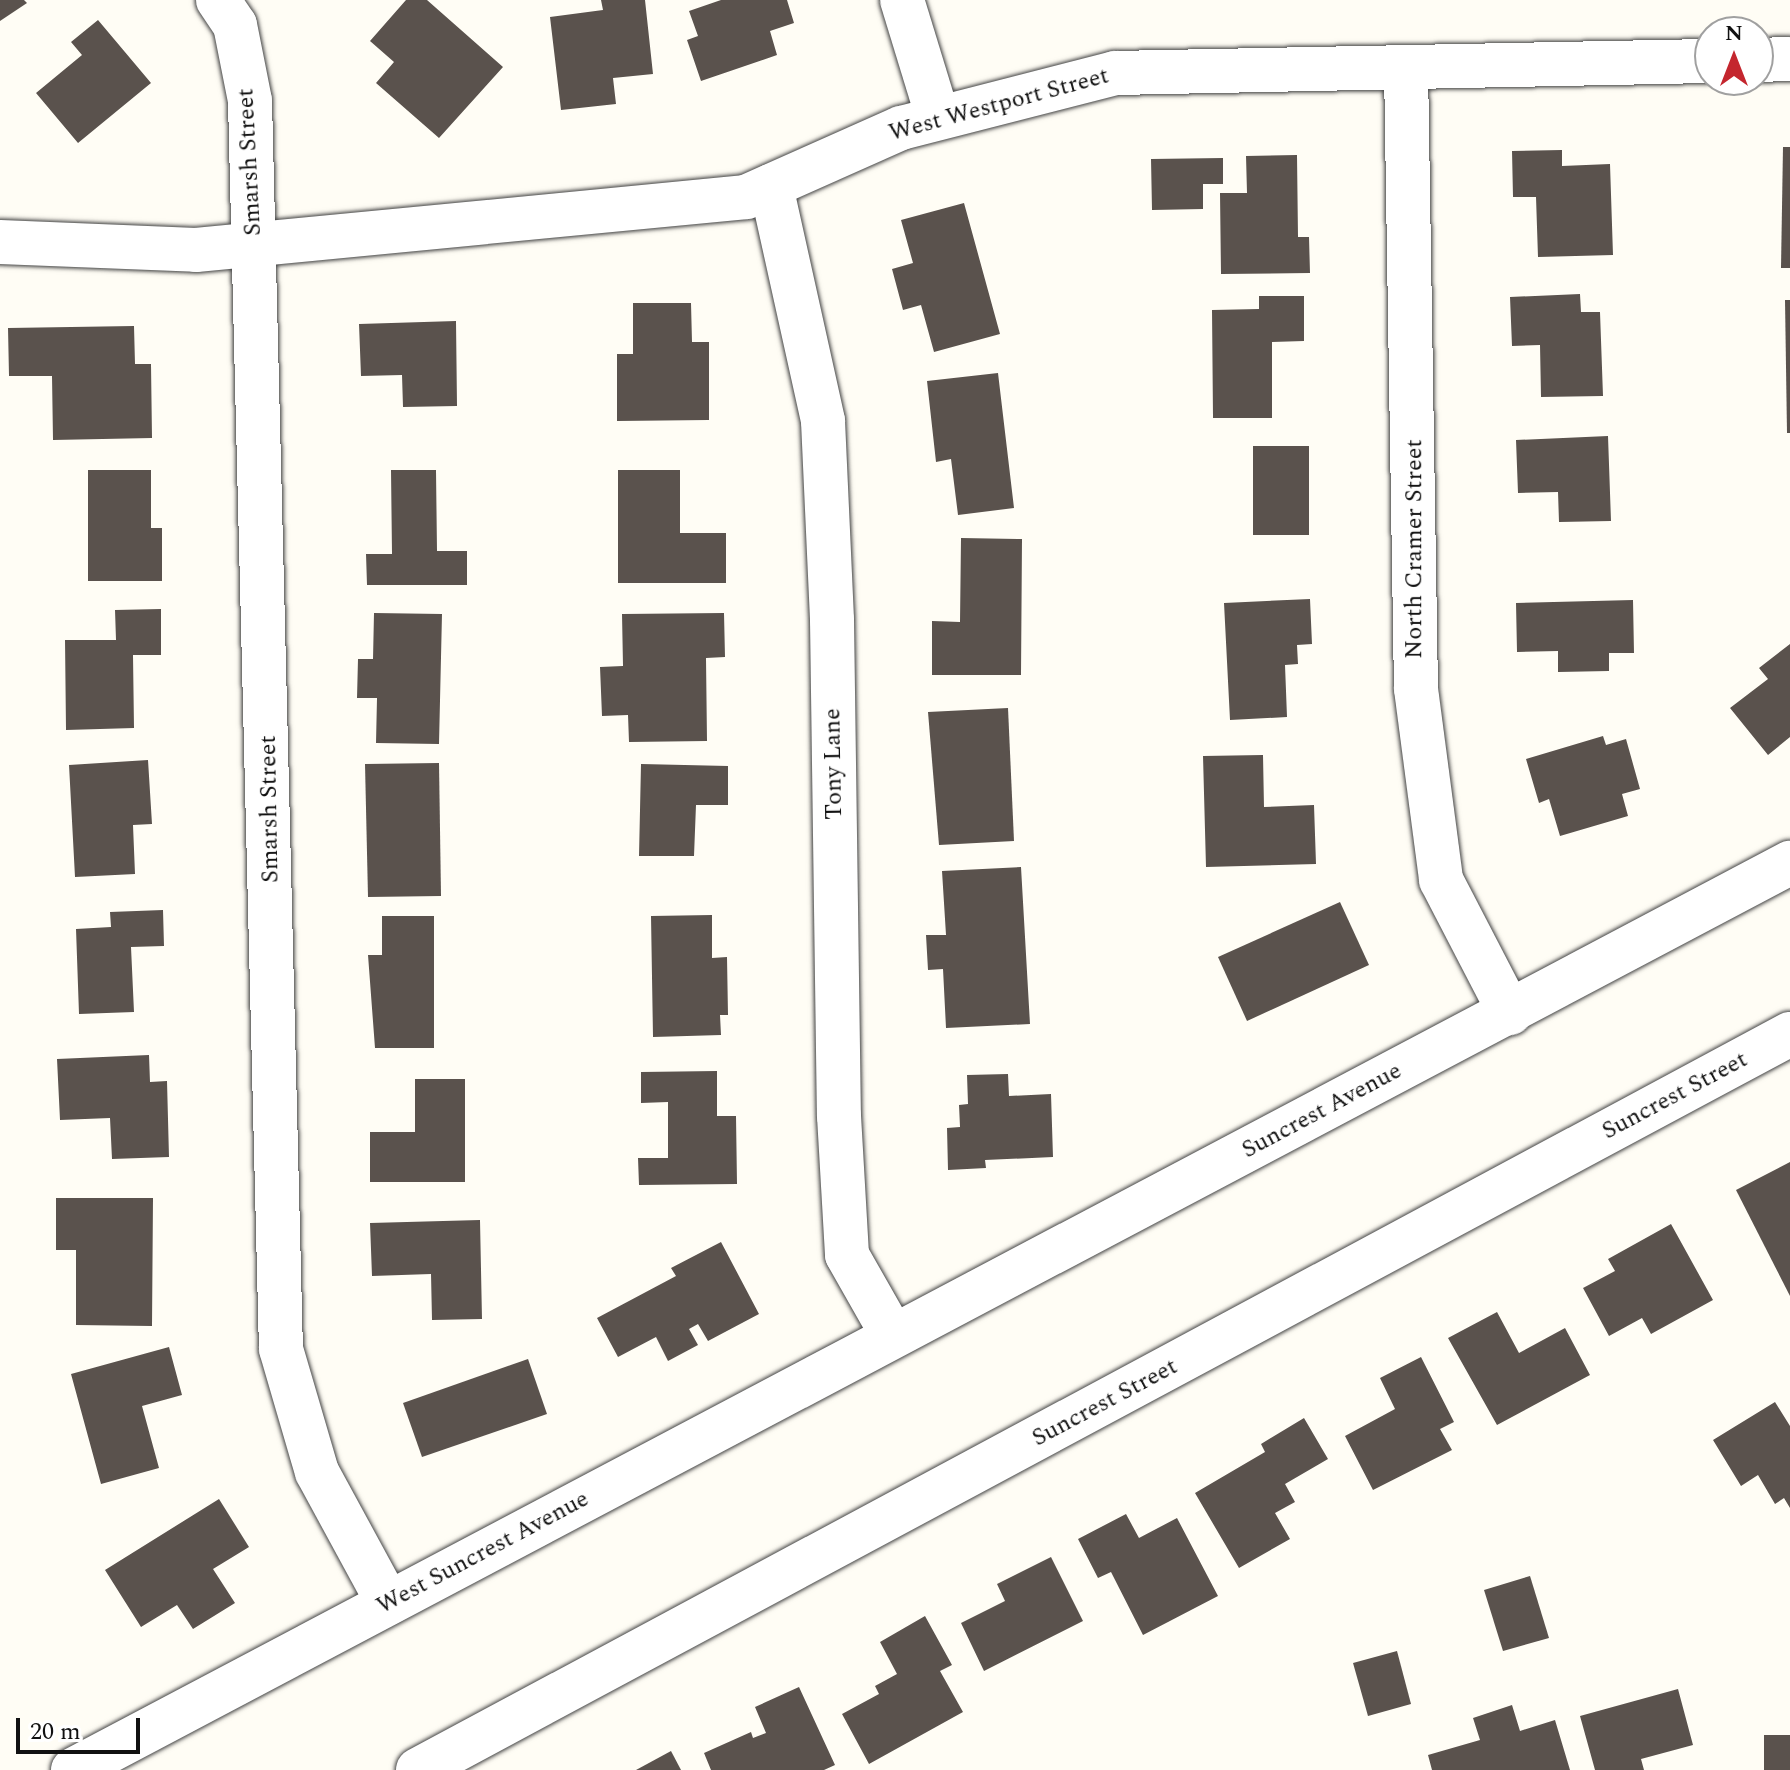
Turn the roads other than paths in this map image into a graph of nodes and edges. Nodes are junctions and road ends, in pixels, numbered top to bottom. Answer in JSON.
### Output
{"nodes":[{"id":1,"x":218,"y":0,"type":"edge"},
{"id":2,"x":902,"y":0,"type":"edge"},
{"id":3,"x":1694,"y":61,"type":"edge"},
{"id":4,"x":1406,"y":67,"type":"junction"},
{"id":5,"x":938,"y":118,"type":"junction"},
{"id":6,"x":771,"y":186,"type":"junction"},
{"id":7,"x":0,"y":242,"type":"edge"},
{"id":8,"x":255,"y":245,"type":"junction"},
{"id":9,"x":1790,"y":863,"type":"edge"},
{"id":10,"x":1510,"y":1013,"type":"junction"},
{"id":11,"x":1790,"y":1034,"type":"edge"},
{"id":12,"x":893,"y":1336,"type":"junction"},
{"id":13,"x":388,"y":1603,"type":"junction"},
{"id":14,"x":73,"y":1770,"type":"edge"},
{"id":15,"x":418,"y":1770,"type":"edge"}],
"edges":[{"from":1,"to":8,"type":"street","name":"Smarsh Street"},
{"from":2,"to":5,"type":"street"},
{"from":3,"to":4,"type":"street","name":"West Westport Street"},
{"from":4,"to":5,"type":"street","name":"West Westport Street"},
{"from":4,"to":10,"type":"street","name":"North Cramer Street"},
{"from":5,"to":6,"type":"street","name":"West Westport Street"},
{"from":6,"to":8,"type":"street","name":"West Westport Street"},
{"from":6,"to":12,"type":"street","name":"Tony Lane"},
{"from":7,"to":8,"type":"street","name":"West Westport Street"},
{"from":8,"to":13,"type":"street","name":"Smarsh Street"},
{"from":9,"to":10,"type":"street","name":"Suncrest Avenue"},
{"from":10,"to":12,"type":"street","name":"Suncrest Avenue"},
{"from":11,"to":15,"type":"street","name":"Suncrest Street"},
{"from":12,"to":13,"type":"street","name":"West Suncrest Avenue"},
{"from":13,"to":14,"type":"street","name":"West Suncrest Avenue"}]}
